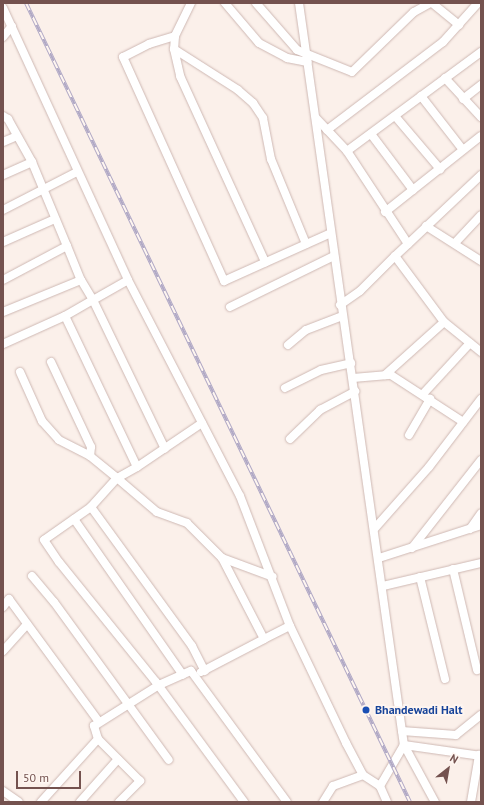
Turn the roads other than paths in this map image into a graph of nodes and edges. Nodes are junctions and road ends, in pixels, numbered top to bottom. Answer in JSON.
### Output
{"nodes":[{"id":1,"x":191,"y":3,"type":"edge"},
{"id":2,"x":225,"y":3,"type":"edge"},
{"id":3,"x":256,"y":3,"type":"edge"},
{"id":4,"x":299,"y":3,"type":"edge"},
{"id":5,"x":431,"y":3,"type":"edge"},
{"id":6,"x":478,"y":3,"type":"edge"},
{"id":7,"x":3,"y":8,"type":"edge"},
{"id":8,"x":459,"y":25,"type":"junction"},
{"id":9,"x":12,"y":26,"type":"junction"},
{"id":10,"x":175,"y":36,"type":"junction"},
{"id":11,"x":3,"y":37,"type":"edge"},
{"id":12,"x":174,"y":49,"type":"junction"},
{"id":13,"x":481,"y":52,"type":"edge"},
{"id":14,"x":306,"y":53,"type":"junction"},
{"id":15,"x":308,"y":62,"type":"junction"},
{"id":16,"x":445,"y":78,"type":"junction"},
{"id":17,"x":481,"y":85,"type":"edge"},
{"id":18,"x":421,"y":96,"type":"junction"},
{"id":19,"x":463,"y":99,"type":"junction"},
{"id":20,"x":3,"y":108,"type":"edge"},
{"id":21,"x":395,"y":116,"type":"junction"},
{"id":22,"x":481,"y":117,"type":"edge"},
{"id":23,"x":5,"y":118,"type":"edge"},
{"id":24,"x":316,"y":118,"type":"junction"},
{"id":25,"x":327,"y":130,"type":"junction"},
{"id":26,"x":371,"y":134,"type":"junction"},
{"id":27,"x":17,"y":136,"type":"junction"},
{"id":28,"x":481,"y":136,"type":"edge"},
{"id":29,"x":3,"y":142,"type":"edge"},
{"id":30,"x":463,"y":150,"type":"junction"},
{"id":31,"x":347,"y":151,"type":"junction"},
{"id":32,"x":32,"y":162,"type":"junction"},
{"id":33,"x":440,"y":169,"type":"junction"},
{"id":34,"x":77,"y":172,"type":"junction"},
{"id":35,"x":3,"y":175,"type":"edge"},
{"id":36,"x":481,"y":175,"type":"edge"},
{"id":37,"x":43,"y":188,"type":"junction"},
{"id":38,"x":413,"y":190,"type":"junction"},
{"id":39,"x":3,"y":210,"type":"edge"},
{"id":40,"x":385,"y":212,"type":"junction"},
{"id":41,"x":481,"y":215,"type":"edge"},
{"id":42,"x":55,"y":218,"type":"junction"},
{"id":43,"x":426,"y":226,"type":"junction"},
{"id":44,"x":331,"y":232,"type":"junction"},
{"id":45,"x":3,"y":242,"type":"edge"},
{"id":46,"x":455,"y":243,"type":"junction"},
{"id":47,"x":306,"y":244,"type":"junction"},
{"id":48,"x":408,"y":244,"type":"junction"},
{"id":49,"x":67,"y":246,"type":"junction"},
{"id":50,"x":334,"y":256,"type":"junction"},
{"id":51,"x":395,"y":256,"type":"junction"},
{"id":52,"x":481,"y":261,"type":"edge"},
{"id":53,"x":265,"y":262,"type":"junction"},
{"id":54,"x":3,"y":280,"type":"edge"},
{"id":55,"x":81,"y":280,"type":"junction"},
{"id":56,"x":128,"y":280,"type":"junction"},
{"id":57,"x":92,"y":300,"type":"junction"},
{"id":58,"x":340,"y":305,"type":"junction"},
{"id":59,"x":230,"y":307,"type":"dead end"},
{"id":60,"x":3,"y":312,"type":"edge"},
{"id":61,"x":65,"y":316,"type":"junction"},
{"id":62,"x":342,"y":316,"type":"junction"},
{"id":63,"x":444,"y":322,"type":"junction"},
{"id":64,"x":470,"y":342,"type":"junction"},
{"id":65,"x":3,"y":344,"type":"edge"},
{"id":66,"x":288,"y":345,"type":"dead end"},
{"id":67,"x":481,"y":352,"type":"edge"},
{"id":68,"x":51,"y":362,"type":"dead end"},
{"id":69,"x":351,"y":363,"type":"junction"},
{"id":70,"x":20,"y":372,"type":"dead end"},
{"id":71,"x":385,"y":375,"type":"junction"},
{"id":72,"x":354,"y":378,"type":"junction"},
{"id":73,"x":286,"y":388,"type":"dead end"},
{"id":74,"x":355,"y":391,"type":"junction"},
{"id":75,"x":426,"y":396,"type":"junction"},
{"id":76,"x":481,"y":399,"type":"edge"},
{"id":77,"x":463,"y":422,"type":"junction"},
{"id":78,"x":202,"y":423,"type":"junction"},
{"id":79,"x":409,"y":435,"type":"dead end"},
{"id":80,"x":290,"y":439,"type":"dead end"},
{"id":81,"x":164,"y":449,"type":"junction"},
{"id":82,"x":90,"y":456,"type":"junction"},
{"id":83,"x":481,"y":460,"type":"edge"},
{"id":84,"x":137,"y":468,"type":"junction"},
{"id":85,"x":117,"y":478,"type":"junction"},
{"id":86,"x":91,"y":507,"type":"junction"},
{"id":87,"x":481,"y":513,"type":"edge"},
{"id":88,"x":74,"y":519,"type":"junction"},
{"id":89,"x":481,"y":525,"type":"edge"},
{"id":90,"x":375,"y":528,"type":"junction"},
{"id":91,"x":470,"y":529,"type":"junction"},
{"id":92,"x":412,"y":548,"type":"junction"},
{"id":93,"x":222,"y":558,"type":"junction"},
{"id":94,"x":379,"y":558,"type":"junction"},
{"id":95,"x":480,"y":565,"type":"edge"},
{"id":96,"x":453,"y":569,"type":"junction"},
{"id":97,"x":32,"y":576,"type":"dead end"},
{"id":98,"x":273,"y":577,"type":"junction"},
{"id":99,"x":420,"y":577,"type":"junction"},
{"id":100,"x":383,"y":586,"type":"junction"},
{"id":101,"x":3,"y":607,"type":"edge"},
{"id":102,"x":27,"y":624,"type":"junction"},
{"id":103,"x":290,"y":626,"type":"junction"},
{"id":104,"x":264,"y":638,"type":"junction"},
{"id":105,"x":3,"y":651,"type":"edge"},
{"id":106,"x":476,"y":670,"type":"dead end"},
{"id":107,"x":205,"y":671,"type":"junction"},
{"id":108,"x":183,"y":675,"type":"junction"},
{"id":109,"x":194,"y":676,"type":"junction"},
{"id":110,"x":445,"y":679,"type":"dead end"},
{"id":111,"x":159,"y":685,"type":"junction"},
{"id":112,"x":129,"y":705,"type":"junction"},
{"id":113,"x":481,"y":715,"type":"edge"},
{"id":114,"x":99,"y":722,"type":"junction"},
{"id":115,"x":402,"y":731,"type":"junction"},
{"id":116,"x":98,"y":739,"type":"junction"},
{"id":117,"x":404,"y":745,"type":"junction"},
{"id":118,"x":480,"y":756,"type":"edge"},
{"id":119,"x":118,"y":759,"type":"junction"},
{"id":120,"x":169,"y":760,"type":"dead end"},
{"id":121,"x":363,"y":775,"type":"junction"},
{"id":122,"x":380,"y":786,"type":"junction"},
{"id":123,"x":3,"y":791,"type":"edge"},
{"id":124,"x":19,"y":802,"type":"edge"},
{"id":125,"x":41,"y":802,"type":"edge"},
{"id":126,"x":80,"y":802,"type":"edge"},
{"id":127,"x":119,"y":802,"type":"edge"},
{"id":128,"x":244,"y":802,"type":"edge"},
{"id":129,"x":287,"y":802,"type":"edge"},
{"id":130,"x":323,"y":802,"type":"edge"},
{"id":131,"x":387,"y":802,"type":"edge"},
{"id":132,"x":435,"y":802,"type":"edge"},
{"id":133,"x":471,"y":802,"type":"edge"}],
"edges":[{"from":1,"to":10,"type":"street"},
{"from":2,"to":15,"type":"street"},
{"from":3,"to":14,"type":"street"},
{"from":4,"to":14,"type":"street"},
{"from":5,"to":8,"type":"street"},
{"from":5,"to":14,"type":"street"},
{"from":6,"to":8,"type":"street"},
{"from":7,"to":9,"type":"street"},
{"from":8,"to":25,"type":"street"},
{"from":9,"to":11,"type":"street"},
{"from":9,"to":34,"type":"street"},
{"from":10,"to":12,"type":"street"},
{"from":10,"to":53,"type":"street"},
{"from":12,"to":47,"type":"street"},
{"from":12,"to":53,"type":"street"},
{"from":13,"to":16,"type":"street"},
{"from":14,"to":15,"type":"street"},
{"from":15,"to":24,"type":"street"},
{"from":16,"to":18,"type":"street"},
{"from":16,"to":19,"type":"street"},
{"from":17,"to":19,"type":"street"},
{"from":18,"to":21,"type":"street"},
{"from":18,"to":30,"type":"street"},
{"from":19,"to":22,"type":"street"},
{"from":20,"to":23,"type":"street"},
{"from":21,"to":26,"type":"street"},
{"from":21,"to":33,"type":"street"},
{"from":23,"to":27,"type":"street"},
{"from":24,"to":25,"type":"street"},
{"from":24,"to":44,"type":"street"},
{"from":25,"to":31,"type":"street"},
{"from":26,"to":31,"type":"street"},
{"from":26,"to":38,"type":"street"},
{"from":27,"to":29,"type":"street"},
{"from":27,"to":32,"type":"street"},
{"from":28,"to":30,"type":"street"},
{"from":30,"to":33,"type":"street"},
{"from":31,"to":40,"type":"street"},
{"from":32,"to":35,"type":"street"},
{"from":32,"to":37,"type":"street"},
{"from":33,"to":38,"type":"street"},
{"from":34,"to":37,"type":"street"},
{"from":34,"to":56,"type":"street"},
{"from":36,"to":43,"type":"street"},
{"from":37,"to":39,"type":"street"},
{"from":37,"to":42,"type":"street"},
{"from":38,"to":40,"type":"street"},
{"from":40,"to":48,"type":"street"},
{"from":41,"to":46,"type":"street"},
{"from":42,"to":45,"type":"street"},
{"from":42,"to":49,"type":"street"},
{"from":43,"to":46,"type":"street"},
{"from":43,"to":48,"type":"street"},
{"from":44,"to":47,"type":"street"},
{"from":44,"to":50,"type":"street"},
{"from":46,"to":52,"type":"street"},
{"from":47,"to":53,"type":"street"},
{"from":48,"to":51,"type":"street"},
{"from":49,"to":54,"type":"street"},
{"from":49,"to":55,"type":"street"},
{"from":50,"to":58,"type":"street"},
{"from":50,"to":59,"type":"street"},
{"from":51,"to":58,"type":"street"},
{"from":51,"to":63,"type":"street"},
{"from":55,"to":57,"type":"street"},
{"from":55,"to":60,"type":"street"},
{"from":56,"to":57,"type":"street"},
{"from":56,"to":78,"type":"street"},
{"from":57,"to":61,"type":"street"},
{"from":57,"to":81,"type":"street"},
{"from":58,"to":62,"type":"street"},
{"from":61,"to":65,"type":"street"},
{"from":61,"to":84,"type":"street"},
{"from":62,"to":66,"type":"street"},
{"from":62,"to":69,"type":"street"},
{"from":63,"to":64,"type":"street"},
{"from":63,"to":71,"type":"street"},
{"from":64,"to":67,"type":"street"},
{"from":64,"to":75,"type":"street"},
{"from":68,"to":82,"type":"street"},
{"from":69,"to":72,"type":"street"},
{"from":69,"to":73,"type":"street"},
{"from":70,"to":82,"type":"street"},
{"from":71,"to":72,"type":"street"},
{"from":71,"to":75,"type":"street"},
{"from":72,"to":74,"type":"street"},
{"from":74,"to":80,"type":"street"},
{"from":74,"to":90,"type":"street"},
{"from":75,"to":77,"type":"street"},
{"from":75,"to":79,"type":"street"},
{"from":76,"to":77,"type":"street"},
{"from":77,"to":90,"type":"street"},
{"from":78,"to":81,"type":"street"},
{"from":78,"to":98,"type":"street"},
{"from":81,"to":84,"type":"street"},
{"from":82,"to":85,"type":"street"},
{"from":83,"to":92,"type":"street"},
{"from":84,"to":85,"type":"street"},
{"from":85,"to":86,"type":"street"},
{"from":85,"to":93,"type":"street"},
{"from":86,"to":88,"type":"street"},
{"from":86,"to":107,"type":"street"},
{"from":87,"to":91,"type":"street"},
{"from":88,"to":108,"type":"street"},
{"from":88,"to":111,"type":"street"},
{"from":89,"to":91,"type":"street"},
{"from":90,"to":94,"type":"street"},
{"from":91,"to":92,"type":"street"},
{"from":92,"to":94,"type":"street"},
{"from":93,"to":98,"type":"street"},
{"from":93,"to":104,"type":"street"},
{"from":94,"to":100,"type":"street"},
{"from":95,"to":96,"type":"street"},
{"from":96,"to":99,"type":"street"},
{"from":96,"to":106,"type":"street"},
{"from":97,"to":112,"type":"street"},
{"from":98,"to":103,"type":"street"},
{"from":99,"to":100,"type":"street"},
{"from":99,"to":110,"type":"street"},
{"from":100,"to":115,"type":"street"},
{"from":101,"to":102,"type":"street"},
{"from":102,"to":105,"type":"street"},
{"from":102,"to":114,"type":"street"},
{"from":103,"to":104,"type":"street"},
{"from":103,"to":121,"type":"street"},
{"from":104,"to":107,"type":"street"},
{"from":107,"to":109,"type":"street"},
{"from":108,"to":109,"type":"street"},
{"from":108,"to":111,"type":"street"},
{"from":109,"to":129,"type":"street"},
{"from":111,"to":112,"type":"street"},
{"from":111,"to":128,"type":"street"},
{"from":112,"to":114,"type":"street"},
{"from":112,"to":120,"type":"street"},
{"from":113,"to":115,"type":"street"},
{"from":114,"to":116,"type":"street"},
{"from":115,"to":117,"type":"street"},
{"from":116,"to":119,"type":"street"},
{"from":116,"to":125,"type":"street"},
{"from":117,"to":118,"type":"street"},
{"from":117,"to":122,"type":"street"},
{"from":117,"to":132,"type":"street"},
{"from":118,"to":133,"type":"street"},
{"from":119,"to":126,"type":"street"},
{"from":119,"to":127,"type":"street"},
{"from":121,"to":122,"type":"street"},
{"from":121,"to":130,"type":"street"},
{"from":122,"to":131,"type":"street"},
{"from":123,"to":124,"type":"street"}]}
